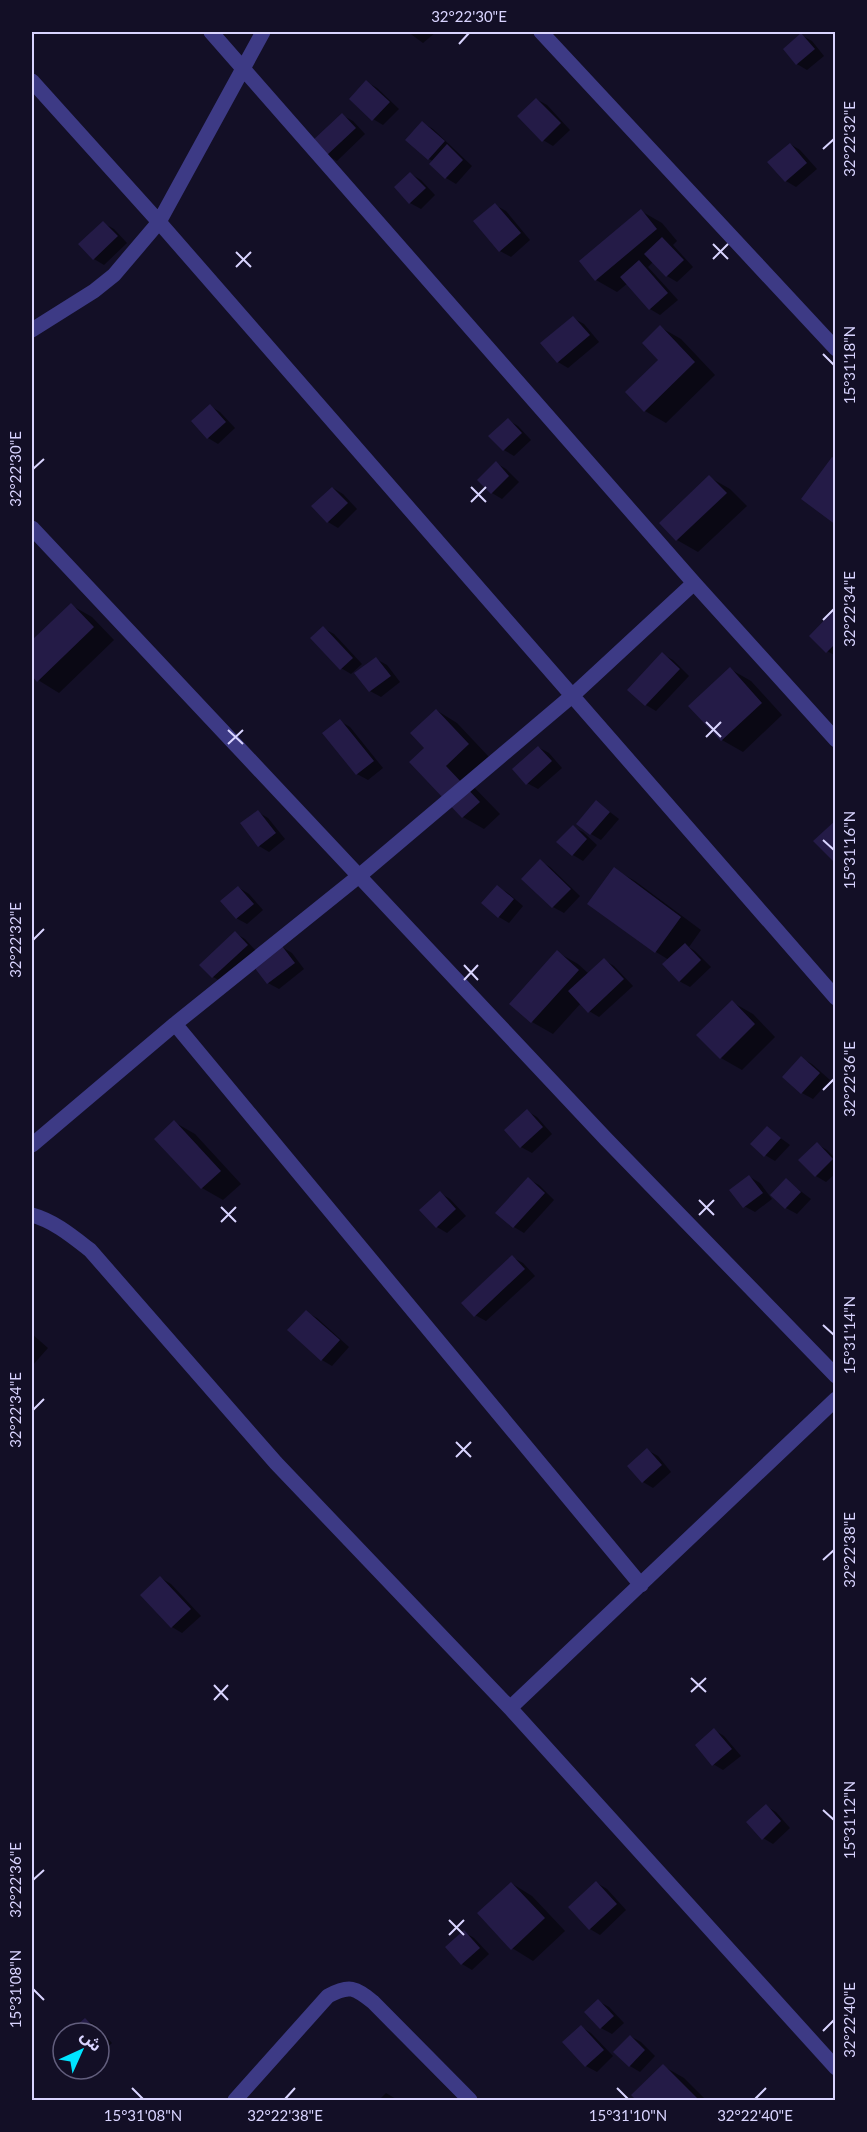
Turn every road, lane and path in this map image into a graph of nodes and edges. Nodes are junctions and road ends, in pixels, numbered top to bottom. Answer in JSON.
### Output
{"nodes":[{"id":1,"x":211,"y":32,"type":"edge"},
{"id":2,"x":263,"y":32,"type":"edge"},
{"id":3,"x":541,"y":32,"type":"edge"},
{"id":4,"x":243,"y":69,"type":"junction"},
{"id":5,"x":32,"y":81,"type":"edge"},
{"id":6,"x":159,"y":222,"type":"junction"},
{"id":7,"x":32,"y":330,"type":"edge"},
{"id":8,"x":836,"y":349,"type":"edge"},
{"id":9,"x":32,"y":528,"type":"edge"},
{"id":10,"x":694,"y":583,"type":"junction"},
{"id":11,"x":573,"y":695,"type":"junction"},
{"id":12,"x":836,"y":740,"type":"edge"},
{"id":13,"x":359,"y":876,"type":"junction"},
{"id":14,"x":836,"y":998,"type":"edge"},
{"id":15,"x":176,"y":1024,"type":"junction"},
{"id":16,"x":32,"y":1145,"type":"edge"},
{"id":17,"x":32,"y":1215,"type":"edge"},
{"id":18,"x":836,"y":1376,"type":"edge"},
{"id":19,"x":836,"y":1399,"type":"edge"},
{"id":20,"x":641,"y":1585,"type":"junction"},
{"id":21,"x":510,"y":1708,"type":"junction"},
{"id":22,"x":836,"y":2068,"type":"edge"},
{"id":23,"x":235,"y":2100,"type":"edge"},
{"id":24,"x":470,"y":2100,"type":"edge"}],
"edges":[{"from":1,"to":4,"type":"street"},
{"from":2,"to":4,"type":"street"},
{"from":3,"to":8,"type":"street"},
{"from":4,"to":6,"type":"street"},
{"from":4,"to":10,"type":"street"},
{"from":5,"to":6,"type":"street"},
{"from":6,"to":7,"type":"street"},
{"from":6,"to":11,"type":"street"},
{"from":9,"to":13,"type":"street"},
{"from":10,"to":11,"type":"street"},
{"from":10,"to":12,"type":"street"},
{"from":11,"to":13,"type":"street"},
{"from":11,"to":14,"type":"street"},
{"from":13,"to":15,"type":"street"},
{"from":13,"to":18,"type":"street"},
{"from":15,"to":16,"type":"street"},
{"from":15,"to":20,"type":"street"},
{"from":17,"to":21,"type":"street"},
{"from":19,"to":20,"type":"street"},
{"from":20,"to":21,"type":"street"},
{"from":21,"to":22,"type":"street"},
{"from":23,"to":24,"type":"street"}]}
